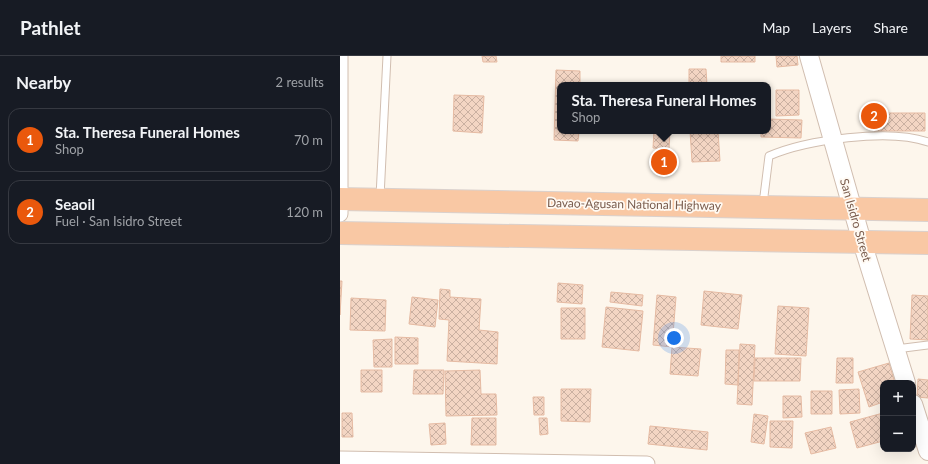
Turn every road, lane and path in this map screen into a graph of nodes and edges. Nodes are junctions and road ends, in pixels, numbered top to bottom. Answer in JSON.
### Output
{"nodes":[{"id":1,"x":340,"y":56,"type":"edge"},
{"id":2,"x":387,"y":56,"type":"edge"},
{"id":3,"x":809,"y":56,"type":"edge"},
{"id":4,"x":833,"y":139,"type":"junction"},
{"id":5,"x":928,"y":142,"type":"edge"},
{"id":6,"x":379,"y":199,"type":"junction"},
{"id":7,"x":340,"y":204,"type":"edge"},
{"id":8,"x":657,"y":205,"type":"junction"},
{"id":9,"x":762,"y":206,"type":"junction"},
{"id":10,"x":853,"y":208,"type":"junction"},
{"id":11,"x":928,"y":210,"type":"edge"},
{"id":12,"x":340,"y":233,"type":"edge"},
{"id":13,"x":657,"y":239,"type":"junction"},
{"id":14,"x":862,"y":242,"type":"junction"},
{"id":15,"x":928,"y":243,"type":"edge"},
{"id":16,"x":928,"y":345,"type":"edge"},
{"id":17,"x":896,"y":349,"type":"junction"},
{"id":18,"x":905,"y":380,"type":"edge"},
{"id":19,"x":916,"y":413,"type":"edge"},
{"id":20,"x":928,"y":451,"type":"edge"},
{"id":21,"x":340,"y":459,"type":"edge"},
{"id":22,"x":647,"y":464,"type":"edge"}],
"edges":[{"from":1,"to":7,"type":"street"},
{"from":2,"to":6,"type":"lane"},
{"from":3,"to":4,"type":"street","name":"San Isidro Street"},
{"from":4,"to":5,"type":"lane"},
{"from":4,"to":9,"type":"lane"},
{"from":4,"to":10,"type":"street","name":"San Isidro Street"},
{"from":6,"to":7,"type":"highway","name":"Davao-Agusan National Highway"},
{"from":6,"to":8,"type":"highway","name":"Davao-Agusan National Highway"},
{"from":8,"to":9,"type":"highway","name":"Davao-Agusan National Highway"},
{"from":8,"to":13,"type":"highway"},
{"from":9,"to":10,"type":"highway","name":"Davao-Agusan National Highway"},
{"from":10,"to":11,"type":"highway","name":"Davao-Agusan National Highway"},
{"from":10,"to":14,"type":"street","name":"San Isidro Street"},
{"from":12,"to":13,"type":"highway"},
{"from":13,"to":14,"type":"highway"},
{"from":14,"to":15,"type":"highway"},
{"from":14,"to":17,"type":"street","name":"San Isidro Street"},
{"from":16,"to":17,"type":"lane"},
{"from":17,"to":18,"type":"street","name":"San Isidro Street"},
{"from":19,"to":20,"type":"street"},
{"from":21,"to":22,"type":"street"}]}
